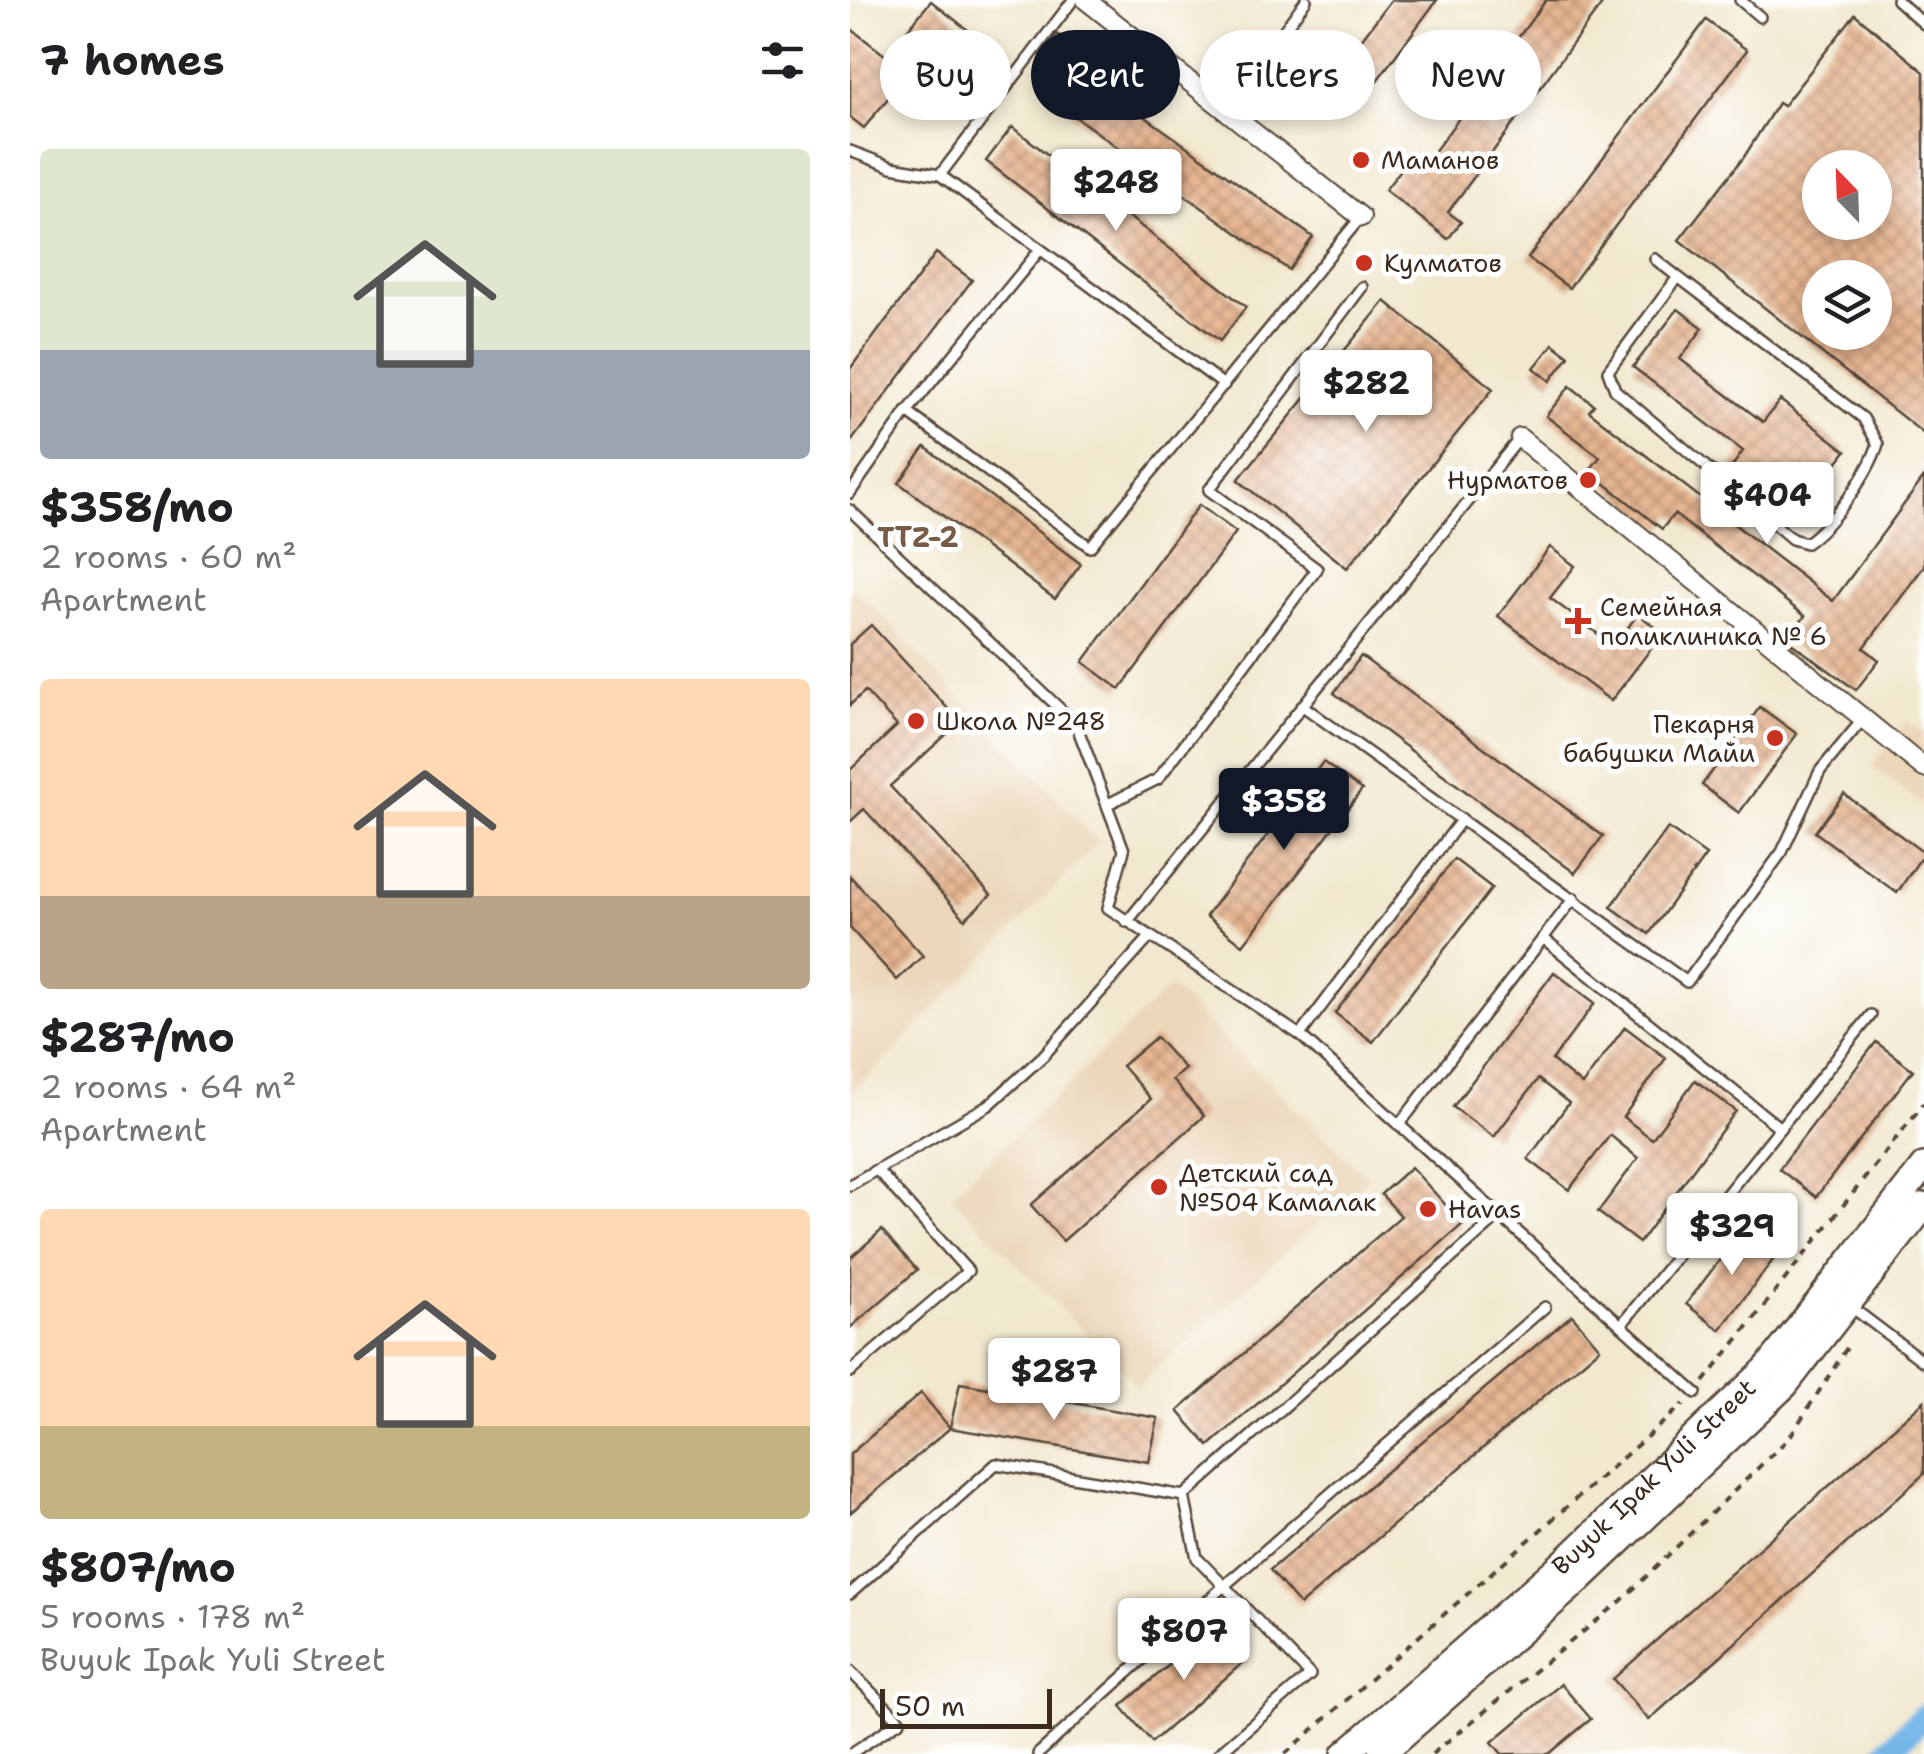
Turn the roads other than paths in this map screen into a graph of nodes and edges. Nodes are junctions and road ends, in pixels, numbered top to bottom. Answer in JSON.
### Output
{"nodes":[{"id":1,"x":1073,"y":0,"type":"edge"},
{"id":2,"x":1086,"y":0,"type":"edge"},
{"id":3,"x":1306,"y":0,"type":"edge"},
{"id":4,"x":1740,"y":0,"type":"edge"},
{"id":5,"x":1897,"y":0,"type":"edge"},
{"id":6,"x":1760,"y":16,"type":"dead end"},
{"id":7,"x":1924,"y":24,"type":"edge"},
{"id":8,"x":1284,"y":30,"type":"edge"},
{"id":9,"x":1200,"y":90,"type":"edge"},
{"id":10,"x":1239,"y":120,"type":"edge"},
{"id":11,"x":850,"y":150,"type":"edge"},
{"id":12,"x":940,"y":176,"type":"junction"},
{"id":13,"x":1361,"y":217,"type":"joint"},
{"id":14,"x":1039,"y":251,"type":"junction"},
{"id":15,"x":1655,"y":259,"type":"dead end"},
{"id":16,"x":1678,"y":276,"type":"junction"},
{"id":17,"x":1362,"y":287,"type":"dead end"},
{"id":18,"x":1224,"y":385,"type":"junction"},
{"id":19,"x":907,"y":412,"type":"junction"},
{"id":20,"x":1520,"y":438,"type":"joint"},
{"id":21,"x":850,"y":493,"type":"edge"},
{"id":22,"x":850,"y":510,"type":"edge"},
{"id":23,"x":1302,"y":706,"type":"junction"},
{"id":24,"x":1863,"y":719,"type":"junction"},
{"id":25,"x":1924,"y":768,"type":"edge"},
{"id":26,"x":1108,"y":804,"type":"junction"},
{"id":27,"x":1462,"y":819,"type":"junction"},
{"id":28,"x":1574,"y":898,"type":"junction"},
{"id":29,"x":1127,"y":922,"type":"junction"},
{"id":30,"x":1150,"y":937,"type":"junction"},
{"id":31,"x":1543,"y":938,"type":"junction"},
{"id":32,"x":1871,"y":1014,"type":"dead end"},
{"id":33,"x":1300,"y":1035,"type":"junction"},
{"id":34,"x":1400,"y":1125,"type":"junction"},
{"id":35,"x":1780,"y":1128,"type":"junction"},
{"id":36,"x":1924,"y":1166,"type":"edge"},
{"id":37,"x":877,"y":1170,"type":"junction"},
{"id":38,"x":850,"y":1184,"type":"edge"},
{"id":39,"x":1924,"y":1206,"type":"edge"},
{"id":40,"x":1500,"y":1216,"type":"junction"},
{"id":41,"x":1545,"y":1308,"type":"dead end"},
{"id":42,"x":1858,"y":1310,"type":"junction"},
{"id":43,"x":1622,"y":1324,"type":"junction"},
{"id":44,"x":1924,"y":1362,"type":"edge"},
{"id":45,"x":850,"y":1372,"type":"edge"},
{"id":46,"x":1696,"y":1393,"type":"road end"},
{"id":47,"x":1184,"y":1496,"type":"junction"},
{"id":48,"x":1224,"y":1586,"type":"junction"},
{"id":49,"x":850,"y":1594,"type":"edge"},
{"id":50,"x":850,"y":1671,"type":"edge"},
{"id":51,"x":850,"y":1754,"type":"edge"},
{"id":52,"x":1038,"y":1754,"type":"edge"},
{"id":53,"x":1218,"y":1754,"type":"edge"},
{"id":54,"x":1345,"y":1754,"type":"edge"},
{"id":55,"x":1381,"y":1754,"type":"edge"}],
"edges":[{"from":1,"to":12,"type":"lane"},
{"from":2,"to":9,"type":"street"},
{"from":3,"to":8,"type":"lane"},
{"from":4,"to":6,"type":"lane"},
{"from":5,"to":7,"type":"lane"},
{"from":10,"to":13,"type":"street"},
{"from":11,"to":12,"type":"lane"},
{"from":12,"to":14,"type":"lane"},
{"from":13,"to":18,"type":"lane"},
{"from":14,"to":18,"type":"lane"},
{"from":14,"to":19,"type":"lane"},
{"from":15,"to":16,"type":"lane"},
{"from":16,"to":16,"type":"lane"},
{"from":17,"to":26,"type":"lane"},
{"from":18,"to":19,"type":"lane"},
{"from":19,"to":21,"type":"lane"},
{"from":20,"to":23,"type":"lane"},
{"from":20,"to":24,"type":"street"},
{"from":22,"to":26,"type":"lane"},
{"from":23,"to":27,"type":"lane"},
{"from":23,"to":29,"type":"lane"},
{"from":24,"to":25,"type":"street"},
{"from":24,"to":28,"type":"lane"},
{"from":26,"to":29,"type":"lane"},
{"from":27,"to":28,"type":"lane"},
{"from":27,"to":33,"type":"lane"},
{"from":28,"to":31,"type":"lane"},
{"from":29,"to":30,"type":"lane"},
{"from":30,"to":33,"type":"lane"},
{"from":30,"to":37,"type":"lane"},
{"from":31,"to":34,"type":"lane"},
{"from":31,"to":35,"type":"lane"},
{"from":32,"to":35,"type":"lane"},
{"from":33,"to":34,"type":"lane"},
{"from":34,"to":40,"type":"lane"},
{"from":35,"to":43,"type":"lane"},
{"from":36,"to":54,"type":"main road","name":"Buyuk Ipak Yuli Street"},
{"from":37,"to":38,"type":"lane"},
{"from":37,"to":45,"type":"lane"},
{"from":39,"to":42,"type":"main road","name":"Buyuk Ipak Yuli Street"},
{"from":40,"to":43,"type":"lane"},
{"from":40,"to":47,"type":"lane"},
{"from":41,"to":48,"type":"lane"},
{"from":42,"to":44,"type":"lane"},
{"from":42,"to":55,"type":"main road","name":"Buyuk Ipak Yuli Street"},
{"from":43,"to":46,"type":"lane"},
{"from":47,"to":48,"type":"lane"},
{"from":47,"to":49,"type":"lane"},
{"from":48,"to":52,"type":"lane"},
{"from":48,"to":53,"type":"lane"},
{"from":50,"to":51,"type":"lane"}]}
